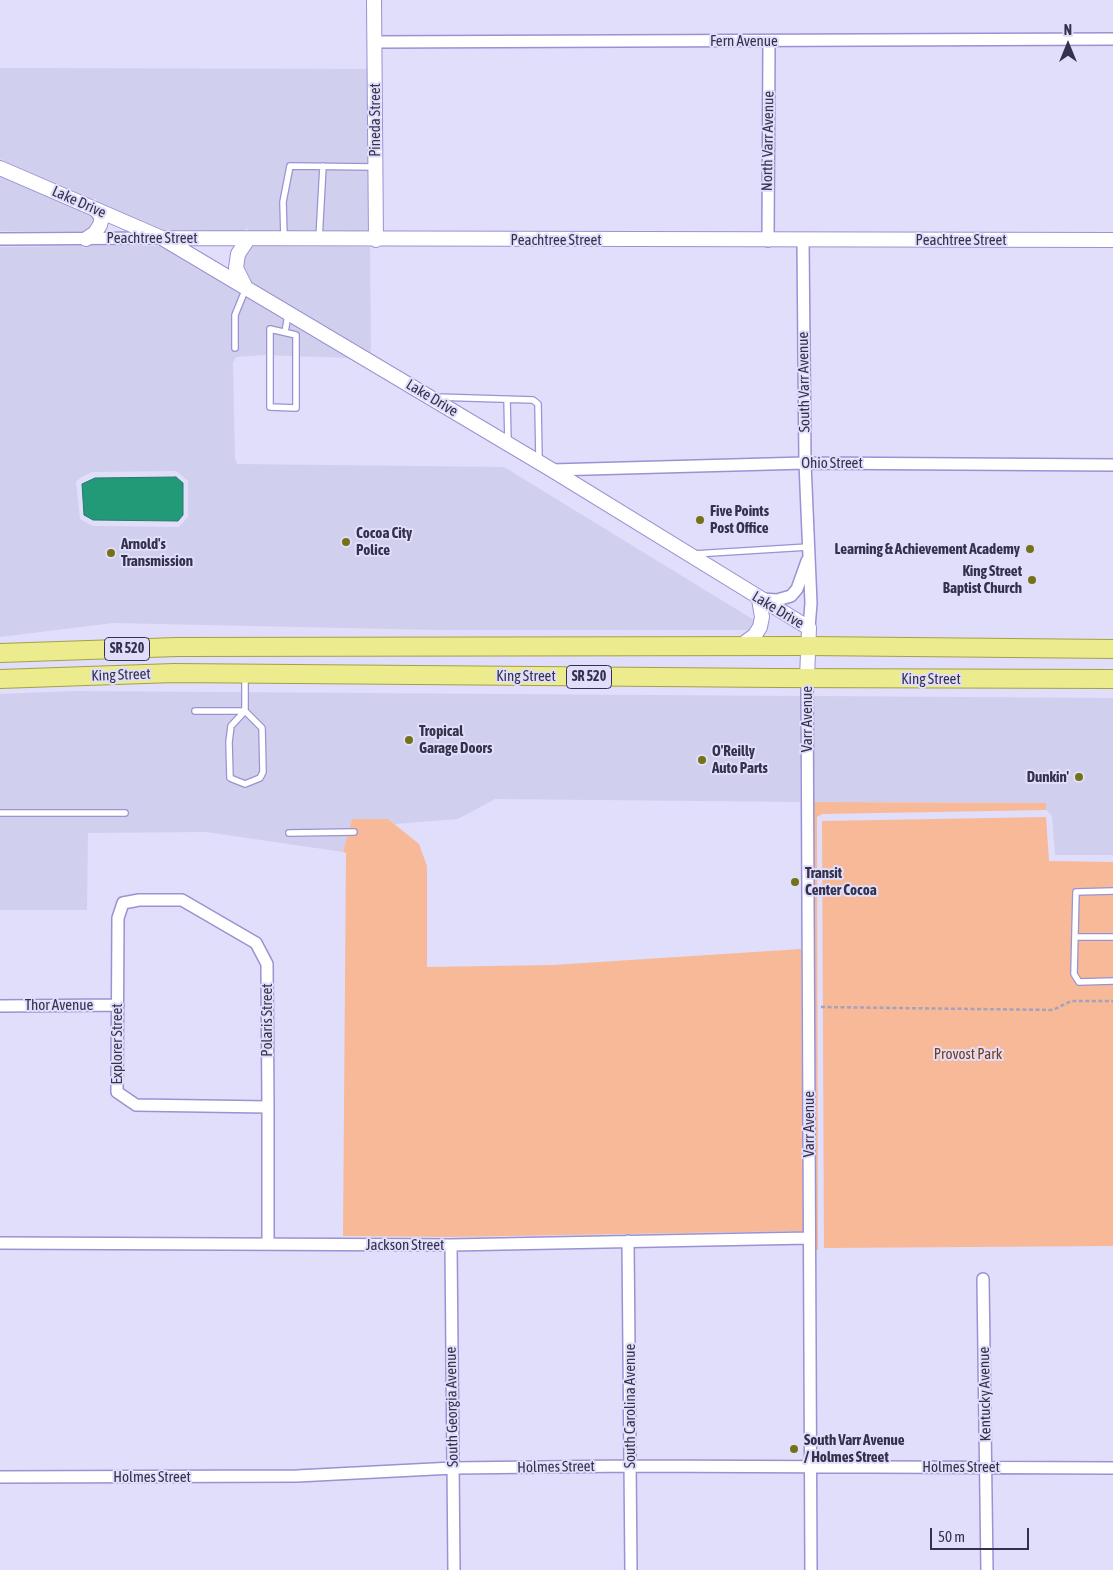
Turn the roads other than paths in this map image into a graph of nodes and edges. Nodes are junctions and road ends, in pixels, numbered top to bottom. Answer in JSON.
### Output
{"nodes":[{"id":1,"x":374,"y":0,"type":"edge"},
{"id":2,"x":1113,"y":39,"type":"edge"},
{"id":3,"x":769,"y":41,"type":"junction"},
{"id":4,"x":375,"y":42,"type":"junction"},
{"id":5,"x":323,"y":166,"type":"junction"},
{"id":6,"x":376,"y":167,"type":"junction"},
{"id":7,"x":0,"y":168,"type":"edge"},
{"id":8,"x":95,"y":209,"type":"junction"},
{"id":9,"x":162,"y":238,"type":"junction"},
{"id":10,"x":0,"y":239,"type":"edge"},
{"id":11,"x":86,"y":239,"type":"junction"},
{"id":12,"x":248,"y":239,"type":"junction"},
{"id":13,"x":284,"y":239,"type":"junction"},
{"id":14,"x":318,"y":239,"type":"junction"},
{"id":15,"x":376,"y":240,"type":"junction"},
{"id":16,"x":768,"y":240,"type":"junction"},
{"id":17,"x":803,"y":240,"type":"junction"},
{"id":18,"x":1113,"y":240,"type":"edge"},
{"id":19,"x":246,"y":288,"type":"junction"},
{"id":20,"x":288,"y":314,"type":"junction"},
{"id":21,"x":285,"y":332,"type":"junction"},
{"id":22,"x":235,"y":348,"type":"dead end"},
{"id":23,"x":430,"y":397,"type":"junction"},
{"id":24,"x":507,"y":399,"type":"junction"},
{"id":25,"x":508,"y":444,"type":"junction"},
{"id":26,"x":539,"y":462,"type":"junction"},
{"id":27,"x":805,"y":463,"type":"junction"},
{"id":28,"x":1113,"y":464,"type":"edge"},
{"id":29,"x":552,"y":470,"type":"junction"},
{"id":30,"x":809,"y":551,"type":"junction"},
{"id":31,"x":692,"y":554,"type":"junction"},
{"id":32,"x":759,"y":599,"type":"junction"},
{"id":33,"x":809,"y":628,"type":"junction"},
{"id":34,"x":808,"y":646,"type":"junction"},
{"id":35,"x":739,"y":647,"type":"junction"},
{"id":36,"x":242,"y":648,"type":"junction"},
{"id":37,"x":1113,"y":648,"type":"edge"},
{"id":38,"x":77,"y":652,"type":"junction"},
{"id":39,"x":0,"y":653,"type":"edge"},
{"id":40,"x":0,"y":664,"type":"edge"},
{"id":41,"x":245,"y":673,"type":"junction"},
{"id":42,"x":120,"y":675,"type":"junction"},
{"id":43,"x":807,"y":678,"type":"junction"},
{"id":44,"x":0,"y":679,"type":"edge"},
{"id":45,"x":1113,"y":679,"type":"edge"},
{"id":46,"x":194,"y":711,"type":"dead end"},
{"id":47,"x":245,"y":712,"type":"junction"},
{"id":48,"x":0,"y":812,"type":"edge"},
{"id":49,"x":124,"y":812,"type":"dead end"},
{"id":50,"x":289,"y":832,"type":"dead end"},
{"id":51,"x":354,"y":832,"type":"dead end"},
{"id":52,"x":1113,"y":891,"type":"edge"},
{"id":53,"x":123,"y":903,"type":"joint"},
{"id":54,"x":1075,"y":937,"type":"junction"},
{"id":55,"x":1113,"y":937,"type":"edge"},
{"id":56,"x":1113,"y":981,"type":"edge"},
{"id":57,"x":118,"y":1005,"type":"junction"},
{"id":58,"x":0,"y":1006,"type":"edge"},
{"id":59,"x":268,"y":1106,"type":"junction"},
{"id":60,"x":809,"y":1238,"type":"junction"},
{"id":61,"x":628,"y":1242,"type":"junction"},
{"id":62,"x":0,"y":1243,"type":"edge"},
{"id":63,"x":268,"y":1244,"type":"junction"},
{"id":64,"x":451,"y":1245,"type":"junction"},
{"id":65,"x":982,"y":1279,"type":"dead end"},
{"id":66,"x":630,"y":1466,"type":"junction"},
{"id":67,"x":811,"y":1466,"type":"junction"},
{"id":68,"x":987,"y":1466,"type":"junction"},
{"id":69,"x":453,"y":1468,"type":"junction"},
{"id":70,"x":1113,"y":1468,"type":"edge"},
{"id":71,"x":0,"y":1477,"type":"edge"},
{"id":72,"x":454,"y":1570,"type":"edge"},
{"id":73,"x":631,"y":1570,"type":"edge"},
{"id":74,"x":811,"y":1570,"type":"edge"},
{"id":75,"x":987,"y":1570,"type":"edge"}],
"edges":[{"from":1,"to":4,"type":"street","name":"Pineda Street"},
{"from":2,"to":3,"type":"street","name":"Fern Avenue"},
{"from":3,"to":4,"type":"street","name":"Fern Avenue"},
{"from":3,"to":16,"type":"street","name":"North Varr Avenue"},
{"from":4,"to":6,"type":"street","name":"Pineda Street"},
{"from":5,"to":6,"type":"lane"},
{"from":5,"to":13,"type":"lane"},
{"from":5,"to":14,"type":"lane"},
{"from":6,"to":15,"type":"street","name":"Pineda Street"},
{"from":7,"to":8,"type":"street","name":"Lake Drive"},
{"from":8,"to":9,"type":"street","name":"Lake Drive"},
{"from":8,"to":11,"type":"street"},
{"from":9,"to":11,"type":"street","name":"Peachtree Street"},
{"from":9,"to":12,"type":"street","name":"Peachtree Street"},
{"from":9,"to":19,"type":"street","name":"Lake Drive"},
{"from":10,"to":11,"type":"street","name":"Peachtree Street"},
{"from":12,"to":13,"type":"street","name":"Peachtree Street"},
{"from":12,"to":19,"type":"street"},
{"from":13,"to":14,"type":"street","name":"Peachtree Street"},
{"from":14,"to":15,"type":"street","name":"Peachtree Street"},
{"from":15,"to":16,"type":"street","name":"Peachtree Street"},
{"from":16,"to":17,"type":"street","name":"Peachtree Street"},
{"from":17,"to":18,"type":"street","name":"Peachtree Street"},
{"from":17,"to":27,"type":"street","name":"South Varr Avenue"},
{"from":19,"to":20,"type":"street","name":"Lake Drive"},
{"from":19,"to":22,"type":"lane"},
{"from":20,"to":21,"type":"lane"},
{"from":20,"to":23,"type":"street","name":"Lake Drive"},
{"from":21,"to":21,"type":"lane"},
{"from":23,"to":24,"type":"lane"},
{"from":23,"to":25,"type":"street","name":"Lake Drive"},
{"from":24,"to":25,"type":"lane"},
{"from":24,"to":26,"type":"lane"},
{"from":25,"to":26,"type":"street","name":"Lake Drive"},
{"from":26,"to":29,"type":"street","name":"Lake Drive"},
{"from":27,"to":28,"type":"street","name":"Ohio Street"},
{"from":27,"to":29,"type":"street","name":"Ohio Street"},
{"from":27,"to":30,"type":"street","name":"South Varr Avenue"},
{"from":29,"to":31,"type":"street","name":"Lake Drive"},
{"from":30,"to":31,"type":"lane"},
{"from":30,"to":32,"type":"street"},
{"from":30,"to":33,"type":"street"},
{"from":31,"to":32,"type":"street","name":"Lake Drive"},
{"from":32,"to":33,"type":"street","name":"Lake Drive"},
{"from":32,"to":35,"type":"street"},
{"from":33,"to":34,"type":"street","name":"Lake Drive"},
{"from":34,"to":35,"type":"main road","name":"King Street","number":"SR 520"},
{"from":34,"to":37,"type":"main road","name":"King Street","number":"SR 520"},
{"from":34,"to":43,"type":"street","name":"Lake Drive"},
{"from":35,"to":36,"type":"main road","name":"King Street","number":"SR 520"},
{"from":36,"to":38,"type":"main road","name":"King Street","number":"SR 520"},
{"from":36,"to":42,"type":"main road"},
{"from":38,"to":39,"type":"main road","name":"King Street","number":"SR 520"},
{"from":38,"to":40,"type":"main road"},
{"from":41,"to":42,"type":"main road","name":"King Street","number":"SR 520"},
{"from":41,"to":43,"type":"main road","name":"King Street","number":"SR 520"},
{"from":41,"to":47,"type":"lane"},
{"from":42,"to":44,"type":"main road","name":"King Street","number":"SR 520"},
{"from":43,"to":45,"type":"main road","name":"King Street","number":"SR 520"},
{"from":43,"to":60,"type":"street","name":"Varr Avenue"},
{"from":46,"to":47,"type":"lane"},
{"from":47,"to":47,"type":"lane"},
{"from":48,"to":49,"type":"lane"},
{"from":50,"to":51,"type":"lane"},
{"from":52,"to":54,"type":"lane"},
{"from":53,"to":57,"type":"street","name":"Explorer Street"},
{"from":53,"to":59,"type":"street","name":"Polaris Street"},
{"from":54,"to":55,"type":"lane"},
{"from":54,"to":56,"type":"lane"},
{"from":57,"to":58,"type":"street","name":"Thor Avenue"},
{"from":57,"to":59,"type":"street","name":"Explorer Street"},
{"from":59,"to":63,"type":"street","name":"Polaris Street"},
{"from":60,"to":61,"type":"street","name":"Jackson Street"},
{"from":60,"to":67,"type":"street","name":"Varr Avenue"},
{"from":61,"to":64,"type":"street","name":"Jackson Street"},
{"from":61,"to":66,"type":"street","name":"South Carolina Avenue"},
{"from":62,"to":63,"type":"street","name":"Jackson Street"},
{"from":63,"to":64,"type":"street","name":"Jackson Street"},
{"from":64,"to":69,"type":"street","name":"South Georgia Avenue"},
{"from":65,"to":68,"type":"street","name":"Kentucky Avenue"},
{"from":66,"to":67,"type":"street","name":"Holmes Street"},
{"from":66,"to":69,"type":"street","name":"Holmes Street"},
{"from":66,"to":73,"type":"street","name":"South Carolina Avenue"},
{"from":67,"to":68,"type":"street","name":"Holmes Street"},
{"from":67,"to":74,"type":"street","name":"Varr Avenue"},
{"from":68,"to":70,"type":"street","name":"Holmes Street"},
{"from":68,"to":75,"type":"street","name":"Kentucky Avenue"},
{"from":69,"to":71,"type":"street","name":"Holmes Street"},
{"from":69,"to":72,"type":"street","name":"South Georgia Avenue"}]}
